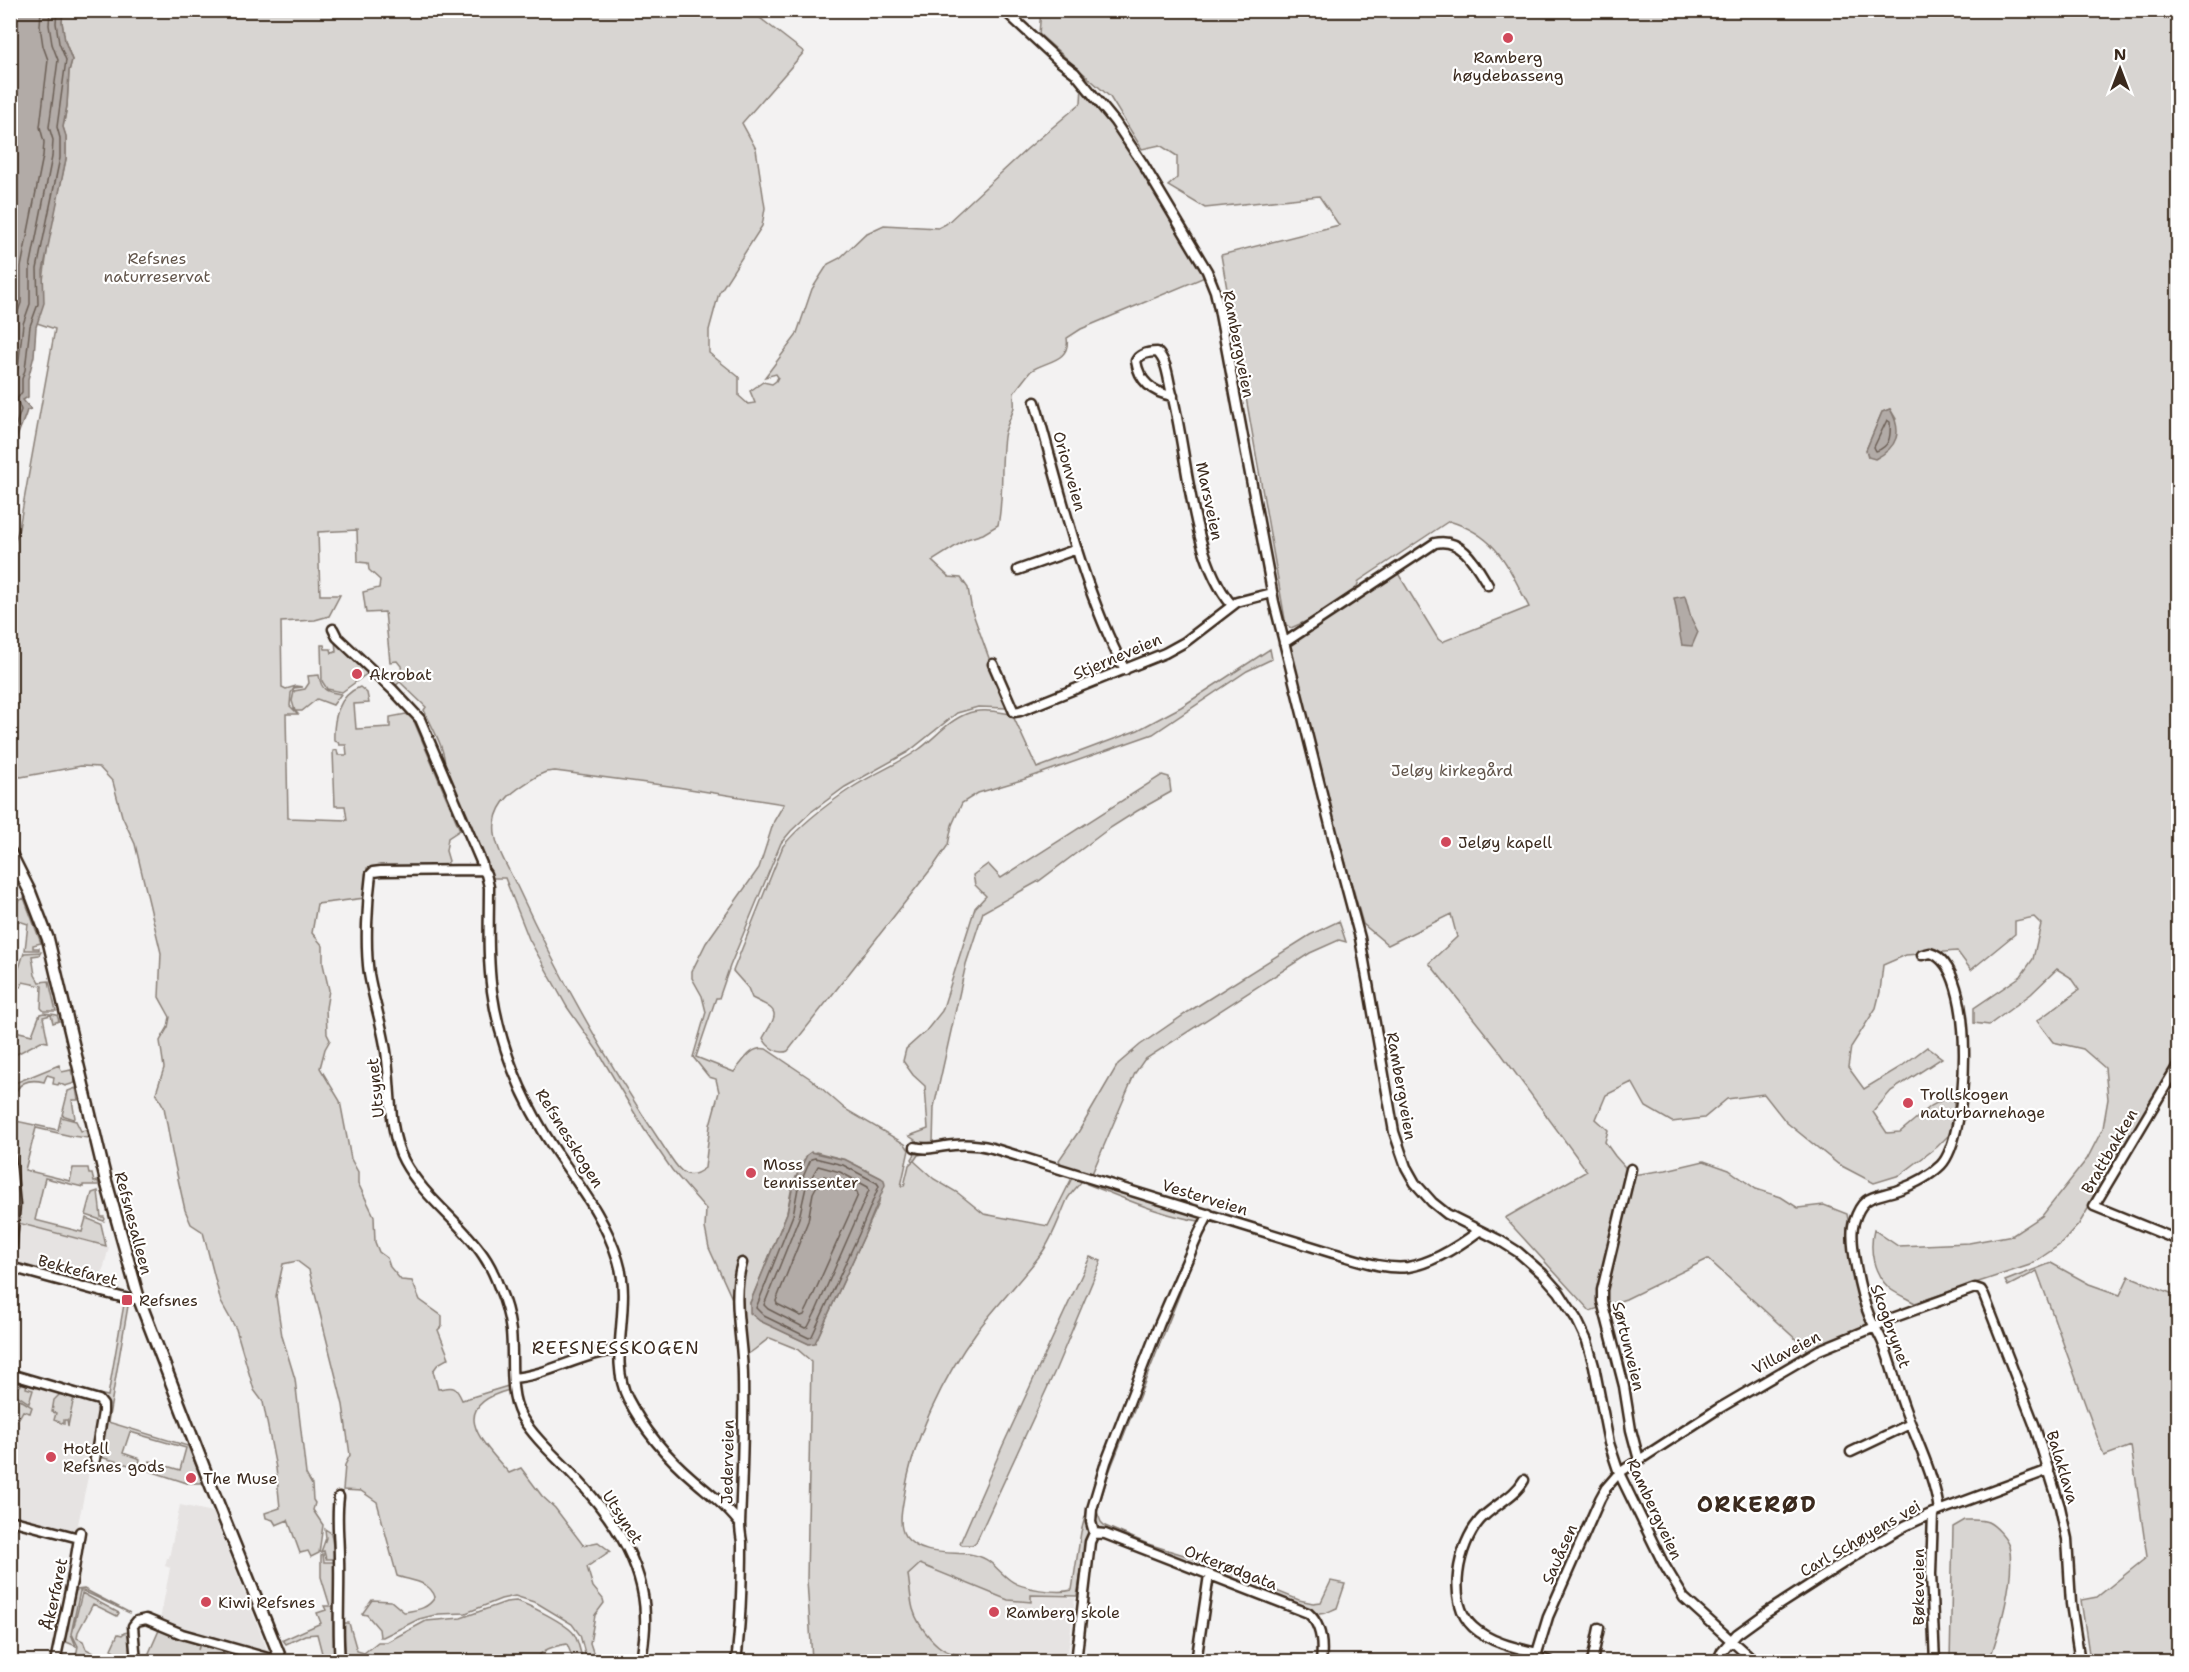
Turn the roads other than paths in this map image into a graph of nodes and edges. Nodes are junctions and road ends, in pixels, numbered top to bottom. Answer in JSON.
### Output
{"nodes":[{"id":1,"x":1004,"y":10,"type":"edge"},
{"id":2,"x":1173,"y":396,"type":"junction"},
{"id":3,"x":1035,"y":402,"type":"dead end"},
{"id":4,"x":1077,"y":549,"type":"junction"},
{"id":5,"x":1018,"y":570,"type":"dead end"},
{"id":6,"x":1488,"y":585,"type":"dead end"},
{"id":7,"x":1272,"y":593,"type":"junction"},
{"id":8,"x":1232,"y":606,"type":"junction"},
{"id":9,"x":333,"y":629,"type":"dead end"},
{"id":10,"x":1284,"y":643,"type":"junction"},
{"id":11,"x":993,"y":664,"type":"dead end"},
{"id":12,"x":1125,"y":670,"type":"junction"},
{"id":13,"x":10,"y":852,"type":"edge"},
{"id":14,"x":483,"y":870,"type":"junction"},
{"id":15,"x":1922,"y":955,"type":"dead end"},
{"id":16,"x":2178,"y":1065,"type":"edge"},
{"id":17,"x":915,"y":1147,"type":"dead end"},
{"id":18,"x":10,"y":1153,"type":"edge"},
{"id":19,"x":1631,"y":1169,"type":"dead end"},
{"id":20,"x":1209,"y":1214,"type":"junction"},
{"id":21,"x":1479,"y":1231,"type":"junction"},
{"id":22,"x":2178,"y":1240,"type":"edge"},
{"id":23,"x":742,"y":1263,"type":"dead end"},
{"id":24,"x":10,"y":1266,"type":"edge"},
{"id":25,"x":1981,"y":1290,"type":"joint"},
{"id":26,"x":139,"y":1299,"type":"junction"},
{"id":27,"x":1875,"y":1327,"type":"junction"},
{"id":28,"x":620,"y":1350,"type":"junction"},
{"id":29,"x":10,"y":1374,"type":"edge"},
{"id":30,"x":513,"y":1378,"type":"junction"},
{"id":31,"x":1911,"y":1424,"type":"junction"},
{"id":32,"x":1851,"y":1452,"type":"dead end"},
{"id":33,"x":95,"y":1459,"type":"dead end"},
{"id":34,"x":1639,"y":1460,"type":"junction"},
{"id":35,"x":2049,"y":1470,"type":"junction"},
{"id":36,"x":1620,"y":1473,"type":"junction"},
{"id":37,"x":1524,"y":1480,"type":"dead end"},
{"id":38,"x":339,"y":1497,"type":"dead end"},
{"id":39,"x":1936,"y":1512,"type":"junction"},
{"id":40,"x":10,"y":1520,"type":"edge"},
{"id":41,"x":740,"y":1524,"type":"junction"},
{"id":42,"x":1094,"y":1533,"type":"junction"},
{"id":43,"x":1209,"y":1575,"type":"junction"},
{"id":44,"x":1599,"y":1628,"type":"dead end"},
{"id":45,"x":1731,"y":1642,"type":"junction"},
{"id":46,"x":1537,"y":1653,"type":"junction"},
{"id":47,"x":282,"y":1660,"type":"edge"},
{"id":48,"x":55,"y":1662,"type":"edge"},
{"id":49,"x":136,"y":1662,"type":"edge"},
{"id":50,"x":340,"y":1662,"type":"edge"},
{"id":51,"x":641,"y":1662,"type":"edge"},
{"id":52,"x":736,"y":1662,"type":"edge"},
{"id":53,"x":1076,"y":1662,"type":"edge"},
{"id":54,"x":1196,"y":1662,"type":"edge"},
{"id":55,"x":1321,"y":1662,"type":"edge"},
{"id":56,"x":1551,"y":1662,"type":"edge"},
{"id":57,"x":1592,"y":1662,"type":"edge"},
{"id":58,"x":1717,"y":1662,"type":"edge"},
{"id":59,"x":1755,"y":1662,"type":"edge"},
{"id":60,"x":1935,"y":1662,"type":"edge"},
{"id":61,"x":2080,"y":1662,"type":"edge"}],
"edges":[{"from":1,"to":7,"type":"street","name":"Rambergveien"},
{"from":2,"to":2,"type":"street","name":"Marsveien"},
{"from":2,"to":8,"type":"street","name":"Marsveien"},
{"from":3,"to":4,"type":"street","name":"Orionveien"},
{"from":4,"to":5,"type":"street"},
{"from":4,"to":12,"type":"street","name":"Orionveien"},
{"from":6,"to":10,"type":"street"},
{"from":7,"to":8,"type":"street","name":"Stjerneveien"},
{"from":7,"to":10,"type":"street","name":"Rambergveien"},
{"from":8,"to":12,"type":"street","name":"Stjerneveien"},
{"from":9,"to":14,"type":"street","name":"Refsnesskogen"},
{"from":10,"to":21,"type":"street","name":"Rambergveien"},
{"from":11,"to":12,"type":"street","name":"Stjerneveien"},
{"from":13,"to":26,"type":"street","name":"Refsnesalleen"},
{"from":14,"to":28,"type":"street","name":"Refsnesskogen"},
{"from":14,"to":30,"type":"street","name":"Utsynet"},
{"from":15,"to":27,"type":"street","name":"Skogbrynet"},
{"from":16,"to":22,"type":"street","name":"Brattbakken"},
{"from":17,"to":20,"type":"street","name":"Vesterveien"},
{"from":18,"to":24,"type":"street","name":"Bekkefaret"},
{"from":19,"to":34,"type":"street","name":"Sørtunveien"},
{"from":20,"to":21,"type":"street","name":"Vesterveien"},
{"from":20,"to":42,"type":"street"},
{"from":21,"to":36,"type":"street","name":"Rambergveien"},
{"from":23,"to":41,"type":"street","name":"Jederveien"},
{"from":24,"to":26,"type":"street","name":"Bekkefaret"},
{"from":25,"to":27,"type":"street","name":"Villaveien"},
{"from":25,"to":35,"type":"street","name":"Balaklava"},
{"from":26,"to":47,"type":"street","name":"Refsnesalleen"},
{"from":27,"to":31,"type":"street","name":"Skogbrynet"},
{"from":27,"to":34,"type":"street","name":"Villaveien"},
{"from":28,"to":30,"type":"street"},
{"from":28,"to":41,"type":"street","name":"Refsnesskogen"},
{"from":29,"to":33,"type":"street"},
{"from":30,"to":51,"type":"street","name":"Utsynet"},
{"from":31,"to":32,"type":"street"},
{"from":31,"to":39,"type":"street","name":"Skogbrynet"},
{"from":34,"to":36,"type":"street","name":"Villaveien"},
{"from":35,"to":39,"type":"street","name":"Carl Schøyens vei"},
{"from":35,"to":61,"type":"street","name":"Balaklava"},
{"from":36,"to":45,"type":"street","name":"Rambergveien"},
{"from":36,"to":46,"type":"street","name":"Sauåsen"},
{"from":37,"to":46,"type":"street"},
{"from":38,"to":50,"type":"street"},
{"from":39,"to":45,"type":"street","name":"Carl Schøyens vei"},
{"from":39,"to":60,"type":"street","name":"Bøkeveien"},
{"from":40,"to":48,"type":"street","name":"Åkerfaret"},
{"from":41,"to":52,"type":"street","name":"Jederveien"},
{"from":42,"to":43,"type":"street","name":"Orkerødgata"},
{"from":42,"to":53,"type":"street"},
{"from":43,"to":54,"type":"street"},
{"from":43,"to":55,"type":"street","name":"Orkerødgata"},
{"from":44,"to":57,"type":"street"},
{"from":45,"to":58,"type":"street","name":"Carl Schøyens vei"},
{"from":45,"to":59,"type":"street","name":"Rambergveien"},
{"from":46,"to":56,"type":"street"},
{"from":47,"to":49,"type":"street"}]}
